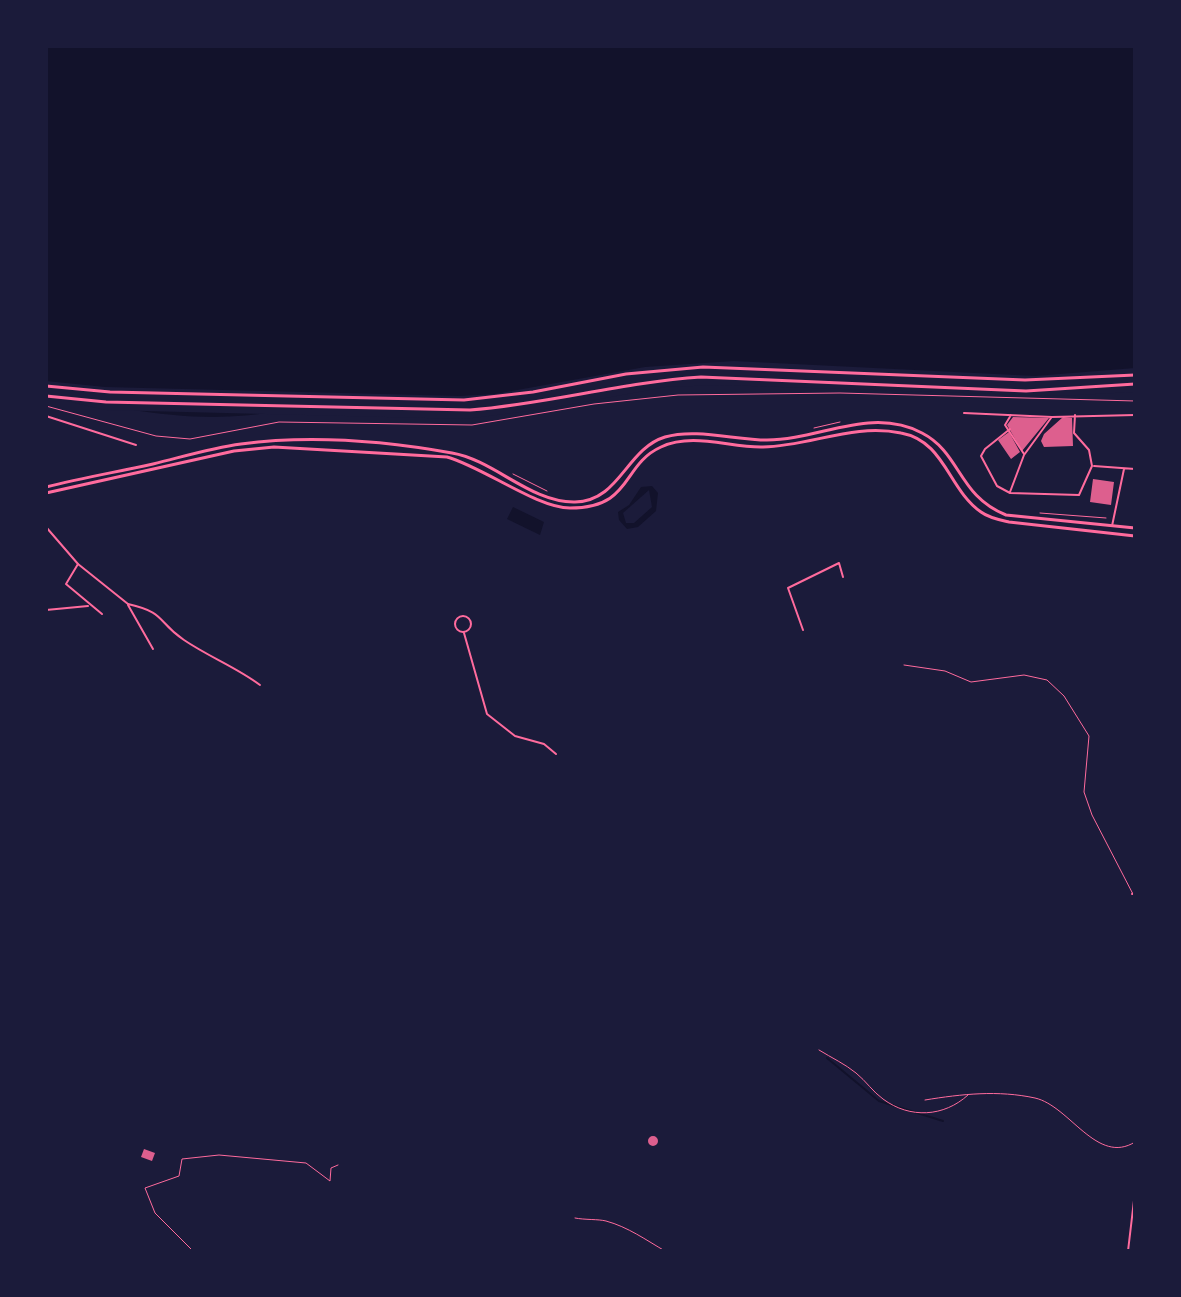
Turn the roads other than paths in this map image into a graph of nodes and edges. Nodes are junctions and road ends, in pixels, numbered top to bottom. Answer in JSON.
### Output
{"nodes":[{"id":1,"x":1135,"y":375,"type":"edge"},
{"id":2,"x":1135,"y":384,"type":"edge"},
{"id":3,"x":46,"y":386,"type":"edge"},
{"id":4,"x":46,"y":396,"type":"edge"},
{"id":5,"x":964,"y":413,"type":"dead end"},
{"id":6,"x":1011,"y":415,"type":"junction"},
{"id":7,"x":1075,"y":415,"type":"junction"},
{"id":8,"x":1135,"y":415,"type":"edge"},
{"id":9,"x":46,"y":416,"type":"edge"},
{"id":10,"x":1052,"y":417,"type":"junction"},
{"id":11,"x":1010,"y":429,"type":"junction"},
{"id":12,"x":136,"y":445,"type":"dead end"},
{"id":13,"x":1024,"y":455,"type":"junction"},
{"id":14,"x":1092,"y":466,"type":"junction"},
{"id":15,"x":1124,"y":469,"type":"junction"},
{"id":16,"x":1135,"y":469,"type":"edge"},
{"id":17,"x":46,"y":487,"type":"edge"},
{"id":18,"x":46,"y":493,"type":"edge"},
{"id":19,"x":1010,"y":493,"type":"junction"},
{"id":20,"x":1112,"y":526,"type":"junction"},
{"id":21,"x":46,"y":527,"type":"edge"},
{"id":22,"x":1135,"y":528,"type":"edge"},
{"id":23,"x":1135,"y":536,"type":"edge"},
{"id":24,"x":78,"y":564,"type":"junction"},
{"id":25,"x":843,"y":577,"type":"dead end"},
{"id":26,"x":128,"y":604,"type":"junction"},
{"id":27,"x":88,"y":606,"type":"junction"},
{"id":28,"x":46,"y":610,"type":"edge"},
{"id":29,"x":102,"y":614,"type":"dead end"},
{"id":30,"x":803,"y":630,"type":"dead end"},
{"id":31,"x":464,"y":633,"type":"junction"},
{"id":32,"x":153,"y":649,"type":"dead end"},
{"id":33,"x":904,"y":665,"type":"dead end"},
{"id":34,"x":260,"y":685,"type":"dead end"},
{"id":35,"x":556,"y":754,"type":"dead end"},
{"id":36,"x":1134,"y":894,"type":"edge"},
{"id":37,"x":1135,"y":898,"type":"edge"},
{"id":38,"x":819,"y":1050,"type":"dead end"},
{"id":39,"x":970,"y":1093,"type":"junction"},
{"id":40,"x":925,"y":1100,"type":"dead end"},
{"id":41,"x":1135,"y":1142,"type":"edge"},
{"id":42,"x":1135,"y":1192,"type":"edge"},
{"id":43,"x":1128,"y":1251,"type":"edge"}],
"edges":[{"from":1,"to":3,"type":"main road"},
{"from":2,"to":4,"type":"main road"},
{"from":5,"to":6,"type":"street"},
{"from":6,"to":10,"type":"street"},
{"from":6,"to":11,"type":"street"},
{"from":7,"to":8,"type":"street"},
{"from":7,"to":10,"type":"street"},
{"from":7,"to":14,"type":"street"},
{"from":9,"to":12,"type":"street"},
{"from":10,"to":13,"type":"street"},
{"from":11,"to":13,"type":"street"},
{"from":11,"to":19,"type":"street"},
{"from":13,"to":19,"type":"street"},
{"from":14,"to":15,"type":"street"},
{"from":14,"to":19,"type":"street"},
{"from":15,"to":16,"type":"street"},
{"from":15,"to":20,"type":"street"},
{"from":17,"to":20,"type":"main road"},
{"from":18,"to":23,"type":"main road"},
{"from":20,"to":22,"type":"main road"},
{"from":21,"to":24,"type":"street"},
{"from":24,"to":26,"type":"street"},
{"from":24,"to":27,"type":"street"},
{"from":25,"to":30,"type":"street"},
{"from":26,"to":32,"type":"street"},
{"from":26,"to":34,"type":"street"},
{"from":27,"to":28,"type":"street"},
{"from":27,"to":29,"type":"street"},
{"from":31,"to":31,"type":"street"},
{"from":31,"to":35,"type":"street"},
{"from":33,"to":36,"type":"street"},
{"from":36,"to":37,"type":"street"},
{"from":38,"to":39,"type":"street"},
{"from":39,"to":40,"type":"street"},
{"from":39,"to":41,"type":"street"},
{"from":42,"to":43,"type":"street"}]}
